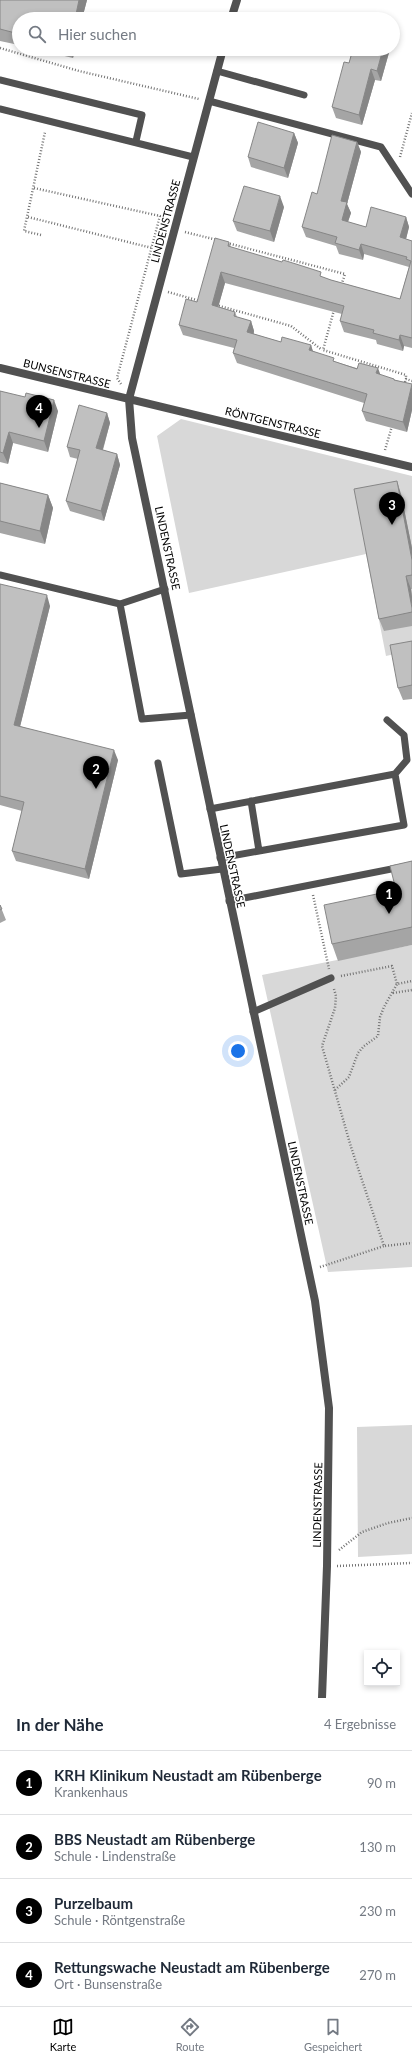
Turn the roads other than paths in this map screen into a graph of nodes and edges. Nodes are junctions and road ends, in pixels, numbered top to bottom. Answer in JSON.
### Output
{"nodes":[{"id":1,"x":237,"y":0,"type":"edge"},
{"id":2,"x":233,"y":12,"type":"edge"},
{"id":3,"x":221,"y":56,"type":"edge"},
{"id":4,"x":217,"y":71,"type":"junction"},
{"id":5,"x":0,"y":80,"type":"edge"},
{"id":6,"x":304,"y":95,"type":"dead end"},
{"id":7,"x":209,"y":101,"type":"junction"},
{"id":8,"x":0,"y":109,"type":"edge"},
{"id":9,"x":136,"y":142,"type":"junction"},
{"id":10,"x":194,"y":157,"type":"junction"},
{"id":11,"x":412,"y":194,"type":"edge"},
{"id":12,"x":0,"y":368,"type":"edge"},
{"id":13,"x":129,"y":399,"type":"junction"},
{"id":14,"x":412,"y":465,"type":"edge"},
{"id":15,"x":0,"y":575,"type":"edge"},
{"id":16,"x":166,"y":589,"type":"junction"},
{"id":17,"x":120,"y":604,"type":"junction"},
{"id":18,"x":191,"y":715,"type":"junction"},
{"id":19,"x":387,"y":720,"type":"dead end"},
{"id":20,"x":409,"y":762,"type":"edge"},
{"id":21,"x":158,"y":763,"type":"dead end"},
{"id":22,"x":395,"y":774,"type":"junction"},
{"id":23,"x":251,"y":802,"type":"junction"},
{"id":24,"x":210,"y":809,"type":"junction"},
{"id":25,"x":408,"y":824,"type":"edge"},
{"id":26,"x":259,"y":851,"type":"junction"},
{"id":27,"x":220,"y":858,"type":"junction"},
{"id":28,"x":412,"y":865,"type":"edge"},
{"id":29,"x":222,"y":870,"type":"junction"},
{"id":30,"x":229,"y":901,"type":"junction"},
{"id":31,"x":331,"y":978,"type":"road end"},
{"id":32,"x":253,"y":1012,"type":"junction"},
{"id":33,"x":322,"y":1698,"type":"edge"}],
"edges":[{"from":1,"to":2,"type":"street"},
{"from":3,"to":4,"type":"street","name":"LINDENSTRASSE"},
{"from":4,"to":6,"type":"lane"},
{"from":4,"to":7,"type":"street","name":"LINDENSTRASSE"},
{"from":5,"to":9,"type":"lane"},
{"from":7,"to":10,"type":"street","name":"LINDENSTRASSE"},
{"from":7,"to":11,"type":"lane"},
{"from":8,"to":9,"type":"lane"},
{"from":9,"to":10,"type":"lane"},
{"from":10,"to":13,"type":"street","name":"LINDENSTRASSE"},
{"from":12,"to":13,"type":"street","name":"BUNSENSTRASSE"},
{"from":13,"to":14,"type":"street","name":"RÖNTGENSTRASSE"},
{"from":13,"to":16,"type":"street","name":"LINDENSTRASSE"},
{"from":15,"to":17,"type":"lane"},
{"from":16,"to":17,"type":"lane"},
{"from":16,"to":18,"type":"street","name":"LINDENSTRASSE"},
{"from":17,"to":18,"type":"lane"},
{"from":18,"to":24,"type":"street","name":"LINDENSTRASSE"},
{"from":19,"to":20,"type":"lane"},
{"from":20,"to":22,"type":"lane"},
{"from":21,"to":29,"type":"lane"},
{"from":22,"to":23,"type":"lane"},
{"from":22,"to":25,"type":"lane"},
{"from":23,"to":24,"type":"lane"},
{"from":23,"to":26,"type":"lane"},
{"from":24,"to":27,"type":"street","name":"LINDENSTRASSE"},
{"from":25,"to":26,"type":"lane"},
{"from":26,"to":27,"type":"lane"},
{"from":27,"to":29,"type":"street","name":"LINDENSTRASSE"},
{"from":28,"to":30,"type":"lane"},
{"from":29,"to":30,"type":"street","name":"LINDENSTRASSE"},
{"from":30,"to":32,"type":"street","name":"LINDENSTRASSE"},
{"from":31,"to":32,"type":"lane"},
{"from":32,"to":33,"type":"street","name":"LINDENSTRASSE"}]}
